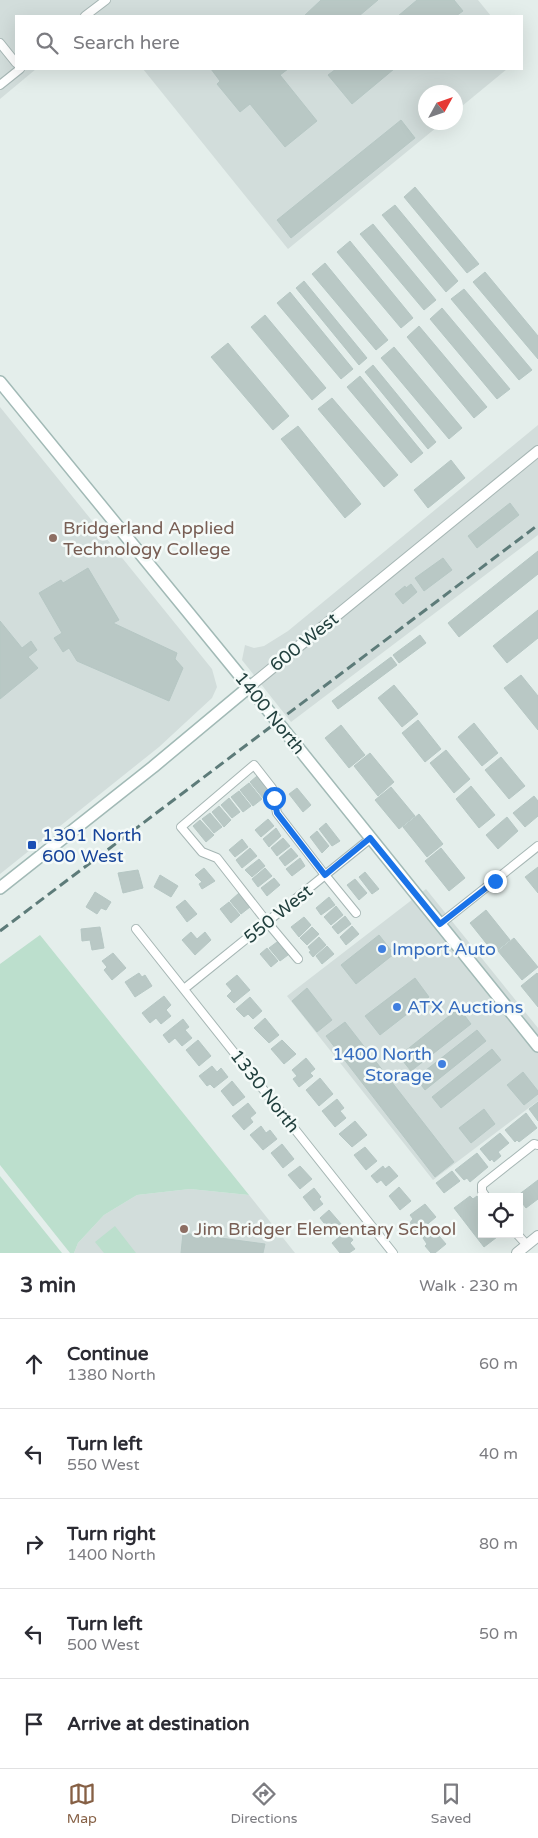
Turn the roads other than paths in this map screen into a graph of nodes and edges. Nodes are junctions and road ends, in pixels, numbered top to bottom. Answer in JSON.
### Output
{"nodes":[{"id":1,"x":106,"y":0,"type":"edge"},
{"id":2,"x":86,"y":15,"type":"edge"},
{"id":3,"x":0,"y":43,"type":"edge"},
{"id":4,"x":15,"y":62,"type":"edge"},
{"id":5,"x":19,"y":70,"type":"edge"},
{"id":6,"x":0,"y":85,"type":"edge"},
{"id":7,"x":0,"y":382,"type":"edge"},
{"id":8,"x":538,"y":451,"type":"edge"},
{"id":9,"x":249,"y":687,"type":"junction"},
{"id":10,"x":370,"y":838,"type":"junction"},
{"id":11,"x":538,"y":846,"type":"edge"},
{"id":12,"x":325,"y":875,"type":"junction"},
{"id":13,"x":0,"y":888,"type":"edge"},
{"id":14,"x":356,"y":913,"type":"dead end"},
{"id":15,"x":267,"y":922,"type":"junction"},
{"id":16,"x":440,"y":924,"type":"junction"},
{"id":17,"x":136,"y":929,"type":"dead end"},
{"id":18,"x":298,"y":959,"type":"dead end"},
{"id":19,"x":184,"y":989,"type":"junction"},
{"id":20,"x":538,"y":1046,"type":"edge"},
{"id":21,"x":538,"y":1145,"type":"edge"},
{"id":22,"x":483,"y":1193,"type":"edge"},
{"id":23,"x":538,"y":1236,"type":"edge"},
{"id":24,"x":521,"y":1238,"type":"edge"},
{"id":25,"x":527,"y":1245,"type":"junction"},
{"id":26,"x":393,"y":1253,"type":"edge"},
{"id":27,"x":517,"y":1253,"type":"edge"}],
"edges":[{"from":1,"to":2,"type":"street"},
{"from":3,"to":4,"type":"street"},
{"from":5,"to":6,"type":"street"},
{"from":7,"to":9,"type":"main road","name":"1400 North"},
{"from":8,"to":9,"type":"street","name":"600 West"},
{"from":9,"to":10,"type":"main road","name":"1400 North"},
{"from":9,"to":13,"type":"main road","name":"600 West"},
{"from":10,"to":12,"type":"street","name":"550 West"},
{"from":10,"to":16,"type":"main road","name":"1400 North"},
{"from":11,"to":16,"type":"street"},
{"from":12,"to":14,"type":"street"},
{"from":12,"to":15,"type":"street","name":"550 West"},
{"from":12,"to":15,"type":"street"},
{"from":15,"to":18,"type":"street"},
{"from":15,"to":19,"type":"street","name":"550 West"},
{"from":16,"to":20,"type":"main road","name":"1400 North"},
{"from":17,"to":19,"type":"street","name":"1330 North"},
{"from":19,"to":26,"type":"street","name":"1330 North"},
{"from":21,"to":22,"type":"street"},
{"from":23,"to":25,"type":"street"},
{"from":24,"to":25,"type":"street"},
{"from":25,"to":27,"type":"street"}]}
